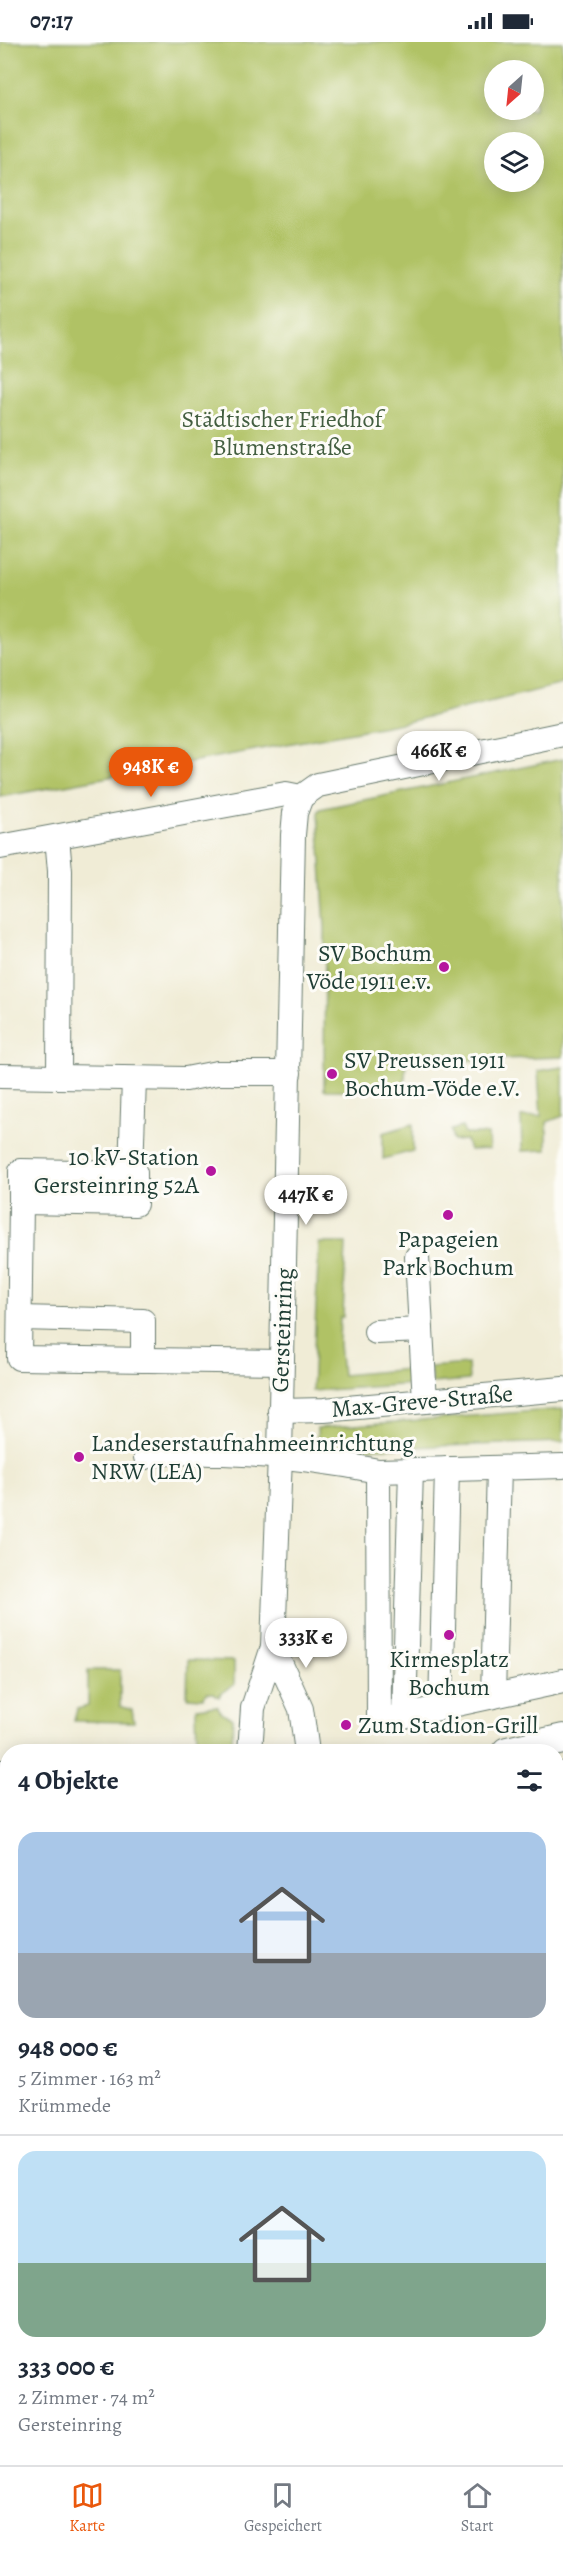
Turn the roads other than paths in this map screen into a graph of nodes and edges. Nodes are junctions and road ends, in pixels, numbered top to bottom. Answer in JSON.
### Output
{"nodes":[{"id":1,"x":563,"y":734,"type":"edge"},
{"id":2,"x":302,"y":797,"type":"junction"},
{"id":3,"x":57,"y":837,"type":"junction"},
{"id":4,"x":0,"y":847,"type":"edge"},
{"id":5,"x":289,"y":1073,"type":"junction"},
{"id":6,"x":0,"y":1076,"type":"edge"},
{"id":7,"x":59,"y":1077,"type":"junction"},
{"id":8,"x":134,"y":1078,"type":"junction"},
{"id":9,"x":417,"y":1257,"type":"dead end"},
{"id":10,"x":20,"y":1318,"type":"junction"},
{"id":11,"x":421,"y":1330,"type":"junction"},
{"id":12,"x":376,"y":1332,"type":"dead end"},
{"id":13,"x":143,"y":1360,"type":"junction"},
{"id":14,"x":281,"y":1362,"type":"junction"},
{"id":15,"x":563,"y":1389,"type":"edge"},
{"id":16,"x":425,"y":1401,"type":"junction"},
{"id":17,"x":280,"y":1411,"type":"junction"},
{"id":18,"x":280,"y":1455,"type":"junction"},
{"id":19,"x":146,"y":1457,"type":"dead end"},
{"id":20,"x":563,"y":1466,"type":"edge"},
{"id":21,"x":499,"y":1468,"type":"junction"},
{"id":22,"x":447,"y":1469,"type":"junction"},
{"id":23,"x":411,"y":1470,"type":"junction"},
{"id":24,"x":378,"y":1471,"type":"junction"},
{"id":25,"x":273,"y":1647,"type":"junction"},
{"id":26,"x":563,"y":1681,"type":"edge"},
{"id":27,"x":493,"y":1696,"type":"junction"},
{"id":28,"x":441,"y":1708,"type":"junction"},
{"id":29,"x":404,"y":1716,"type":"junction"},
{"id":30,"x":563,"y":1739,"type":"edge"},
{"id":31,"x":251,"y":1744,"type":"edge"},
{"id":32,"x":306,"y":1744,"type":"edge"},
{"id":33,"x":541,"y":1744,"type":"edge"}],
"edges":[{"from":1,"to":2,"type":"street"},
{"from":2,"to":3,"type":"street"},
{"from":2,"to":5,"type":"street","name":"Gersteinring"},
{"from":3,"to":4,"type":"street"},
{"from":3,"to":7,"type":"street"},
{"from":5,"to":8,"type":"street"},
{"from":5,"to":14,"type":"street","name":"Gersteinring"},
{"from":6,"to":7,"type":"street"},
{"from":7,"to":8,"type":"street"},
{"from":8,"to":10,"type":"street"},
{"from":9,"to":11,"type":"street"},
{"from":10,"to":13,"type":"street"},
{"from":10,"to":13,"type":"street"},
{"from":11,"to":12,"type":"street"},
{"from":11,"to":16,"type":"street"},
{"from":13,"to":14,"type":"street"},
{"from":14,"to":17,"type":"street","name":"Gersteinring"},
{"from":15,"to":16,"type":"street","name":"Max-Greve-Straße"},
{"from":16,"to":17,"type":"street","name":"Max-Greve-Straße"},
{"from":17,"to":18,"type":"street","name":"Gersteinring"},
{"from":18,"to":19,"type":"street"},
{"from":18,"to":24,"type":"street"},
{"from":18,"to":25,"type":"street","name":"Gersteinring"},
{"from":20,"to":21,"type":"street"},
{"from":21,"to":22,"type":"street"},
{"from":21,"to":27,"type":"street"},
{"from":22,"to":23,"type":"street"},
{"from":22,"to":28,"type":"street"},
{"from":23,"to":24,"type":"street"},
{"from":23,"to":29,"type":"street"},
{"from":24,"to":29,"type":"street"},
{"from":25,"to":31,"type":"street","name":"Gersteinring"},
{"from":25,"to":32,"type":"street","name":"Gersteinring"},
{"from":26,"to":27,"type":"street"},
{"from":27,"to":28,"type":"street"},
{"from":28,"to":29,"type":"street"},
{"from":30,"to":33,"type":"main road"}]}
